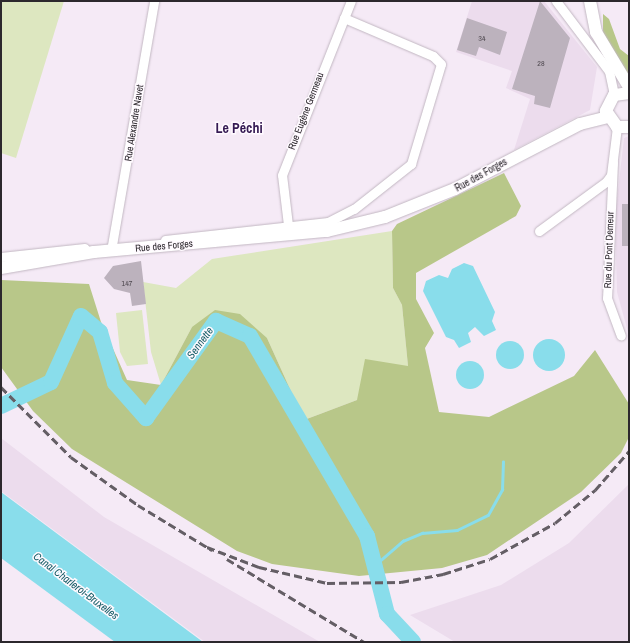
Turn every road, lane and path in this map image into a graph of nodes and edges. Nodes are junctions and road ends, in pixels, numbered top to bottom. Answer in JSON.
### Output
{"nodes":[{"id":1,"x":154,"y":1,"type":"edge"},
{"id":2,"x":351,"y":1,"type":"edge"},
{"id":3,"x":556,"y":1,"type":"edge"},
{"id":4,"x":590,"y":1,"type":"edge"},
{"id":5,"x":344,"y":18,"type":"junction"},
{"id":6,"x":629,"y":87,"type":"edge"},
{"id":7,"x":629,"y":93,"type":"edge"},
{"id":8,"x":614,"y":95,"type":"junction"},
{"id":9,"x":608,"y":118,"type":"junction"},
{"id":10,"x":617,"y":127,"type":"junction"},
{"id":11,"x":629,"y":127,"type":"edge"},
{"id":12,"x":613,"y":162,"type":"junction"},
{"id":13,"x":314,"y":224,"type":"junction"},
{"id":14,"x":288,"y":225,"type":"junction"},
{"id":15,"x":327,"y":231,"type":"junction"},
{"id":16,"x":539,"y":231,"type":"dead end"},
{"id":17,"x":112,"y":245,"type":"junction"},
{"id":18,"x":1,"y":257,"type":"edge"},
{"id":19,"x":1,"y":268,"type":"edge"},
{"id":20,"x":621,"y":336,"type":"dead end"}],
"edges":[{"from":1,"to":17,"type":"street","name":"Rue Alexandre Navet"},
{"from":2,"to":5,"type":"street","name":"Rue Eugène Germeau"},
{"from":3,"to":8,"type":"street"},
{"from":4,"to":6,"type":"main road"},
{"from":5,"to":13,"type":"street","name":"Rue des Forges"},
{"from":5,"to":14,"type":"street","name":"Rue Eugène Germeau"},
{"from":7,"to":8,"type":"main road"},
{"from":8,"to":9,"type":"main road"},
{"from":9,"to":10,"type":"main road"},
{"from":9,"to":15,"type":"main road","name":"Rue des Forges"},
{"from":10,"to":11,"type":"main road"},
{"from":10,"to":12,"type":"street","name":"Rue du Pont Demeur"},
{"from":12,"to":16,"type":"street","name":"Rue du Pont Demeur"},
{"from":12,"to":20,"type":"street","name":"Rue du Pont Demeur"},
{"from":13,"to":14,"type":"street","name":"Rue des Forges"},
{"from":13,"to":15,"type":"street"},
{"from":14,"to":17,"type":"street","name":"Rue des Forges"},
{"from":15,"to":19,"type":"main road","name":"Rue des Forges"},
{"from":17,"to":18,"type":"street","name":"Rue des Forges"}]}
